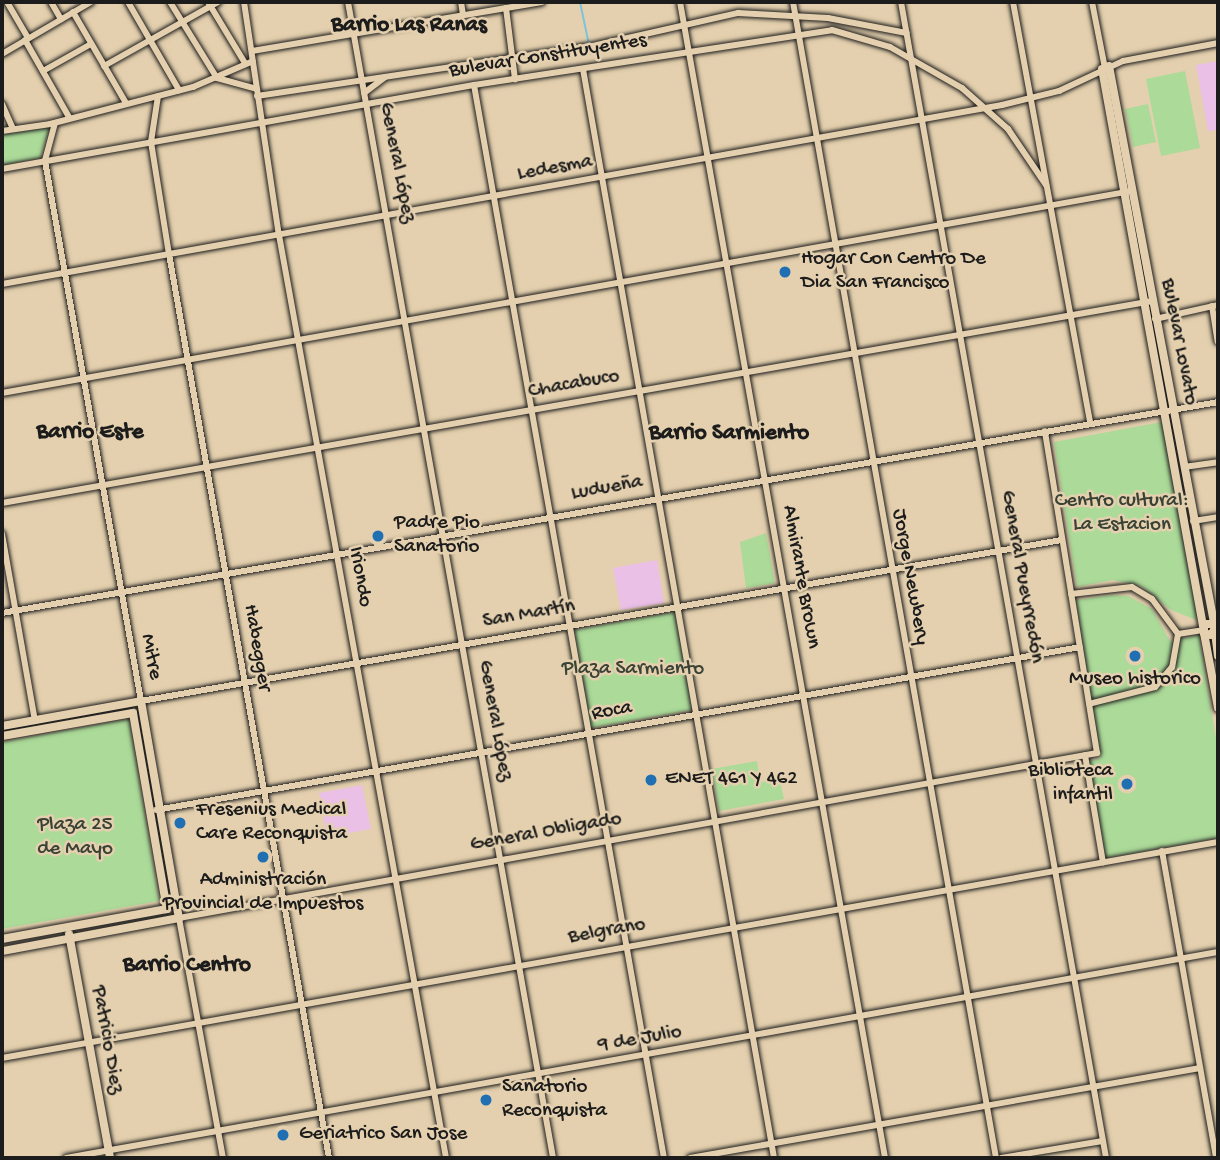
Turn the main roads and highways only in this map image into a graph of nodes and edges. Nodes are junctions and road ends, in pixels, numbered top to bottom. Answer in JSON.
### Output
{"nodes":[{"id":1,"x":1105,"y":68,"type":"road end"},
{"id":2,"x":1169,"y":410,"type":"junction"},
{"id":3,"x":1189,"y":522,"type":"junction"},
{"id":4,"x":1216,"y":628,"type":"edge"},
{"id":5,"x":1203,"y":630,"type":"junction"},
{"id":6,"x":1218,"y":656,"type":"edge"},
{"id":7,"x":141,"y":701,"type":"joint"},
{"id":8,"x":1218,"y":708,"type":"edge"},
{"id":9,"x":2,"y":726,"type":"edge"},
{"id":10,"x":2,"y":736,"type":"edge"},
{"id":11,"x":179,"y":919,"type":"joint"},
{"id":12,"x":68,"y":927,"type":"junction"},
{"id":13,"x":2,"y":939,"type":"edge"},
{"id":14,"x":70,"y":939,"type":"junction"},
{"id":15,"x":2,"y":951,"type":"edge"},
{"id":16,"x":109,"y":1155,"type":"edge"}],
"edges":[{"from":1,"to":2,"type":"main road","name":"Bulevar Lovato"},
{"from":2,"to":3,"type":"main road","name":"Bulevar Lovato"},
{"from":2,"to":3,"type":"main road","name":"Bulevar Lovato"},
{"from":3,"to":4,"type":"main road","name":"Bulevar Lovato"},
{"from":3,"to":5,"type":"main road","name":"Bulevar Lovato"},
{"from":4,"to":5,"type":"main road"},
{"from":4,"to":6,"type":"main road","name":"Bulevar Lovato"},
{"from":5,"to":8,"type":"main road","name":"Bulevar Lovato"},
{"from":7,"to":9,"type":"main road","name":"San Martín"},
{"from":7,"to":11,"type":"main road","name":"Mitre"},
{"from":10,"to":12,"type":"main road"},
{"from":11,"to":14,"type":"main road","name":"General Obligado"},
{"from":12,"to":13,"type":"main road"},
{"from":12,"to":14,"type":"main road","name":"Patricio Diez"},
{"from":14,"to":15,"type":"main road","name":"General Obligado"},
{"from":14,"to":16,"type":"main road","name":"Patricio Diez"}]}
